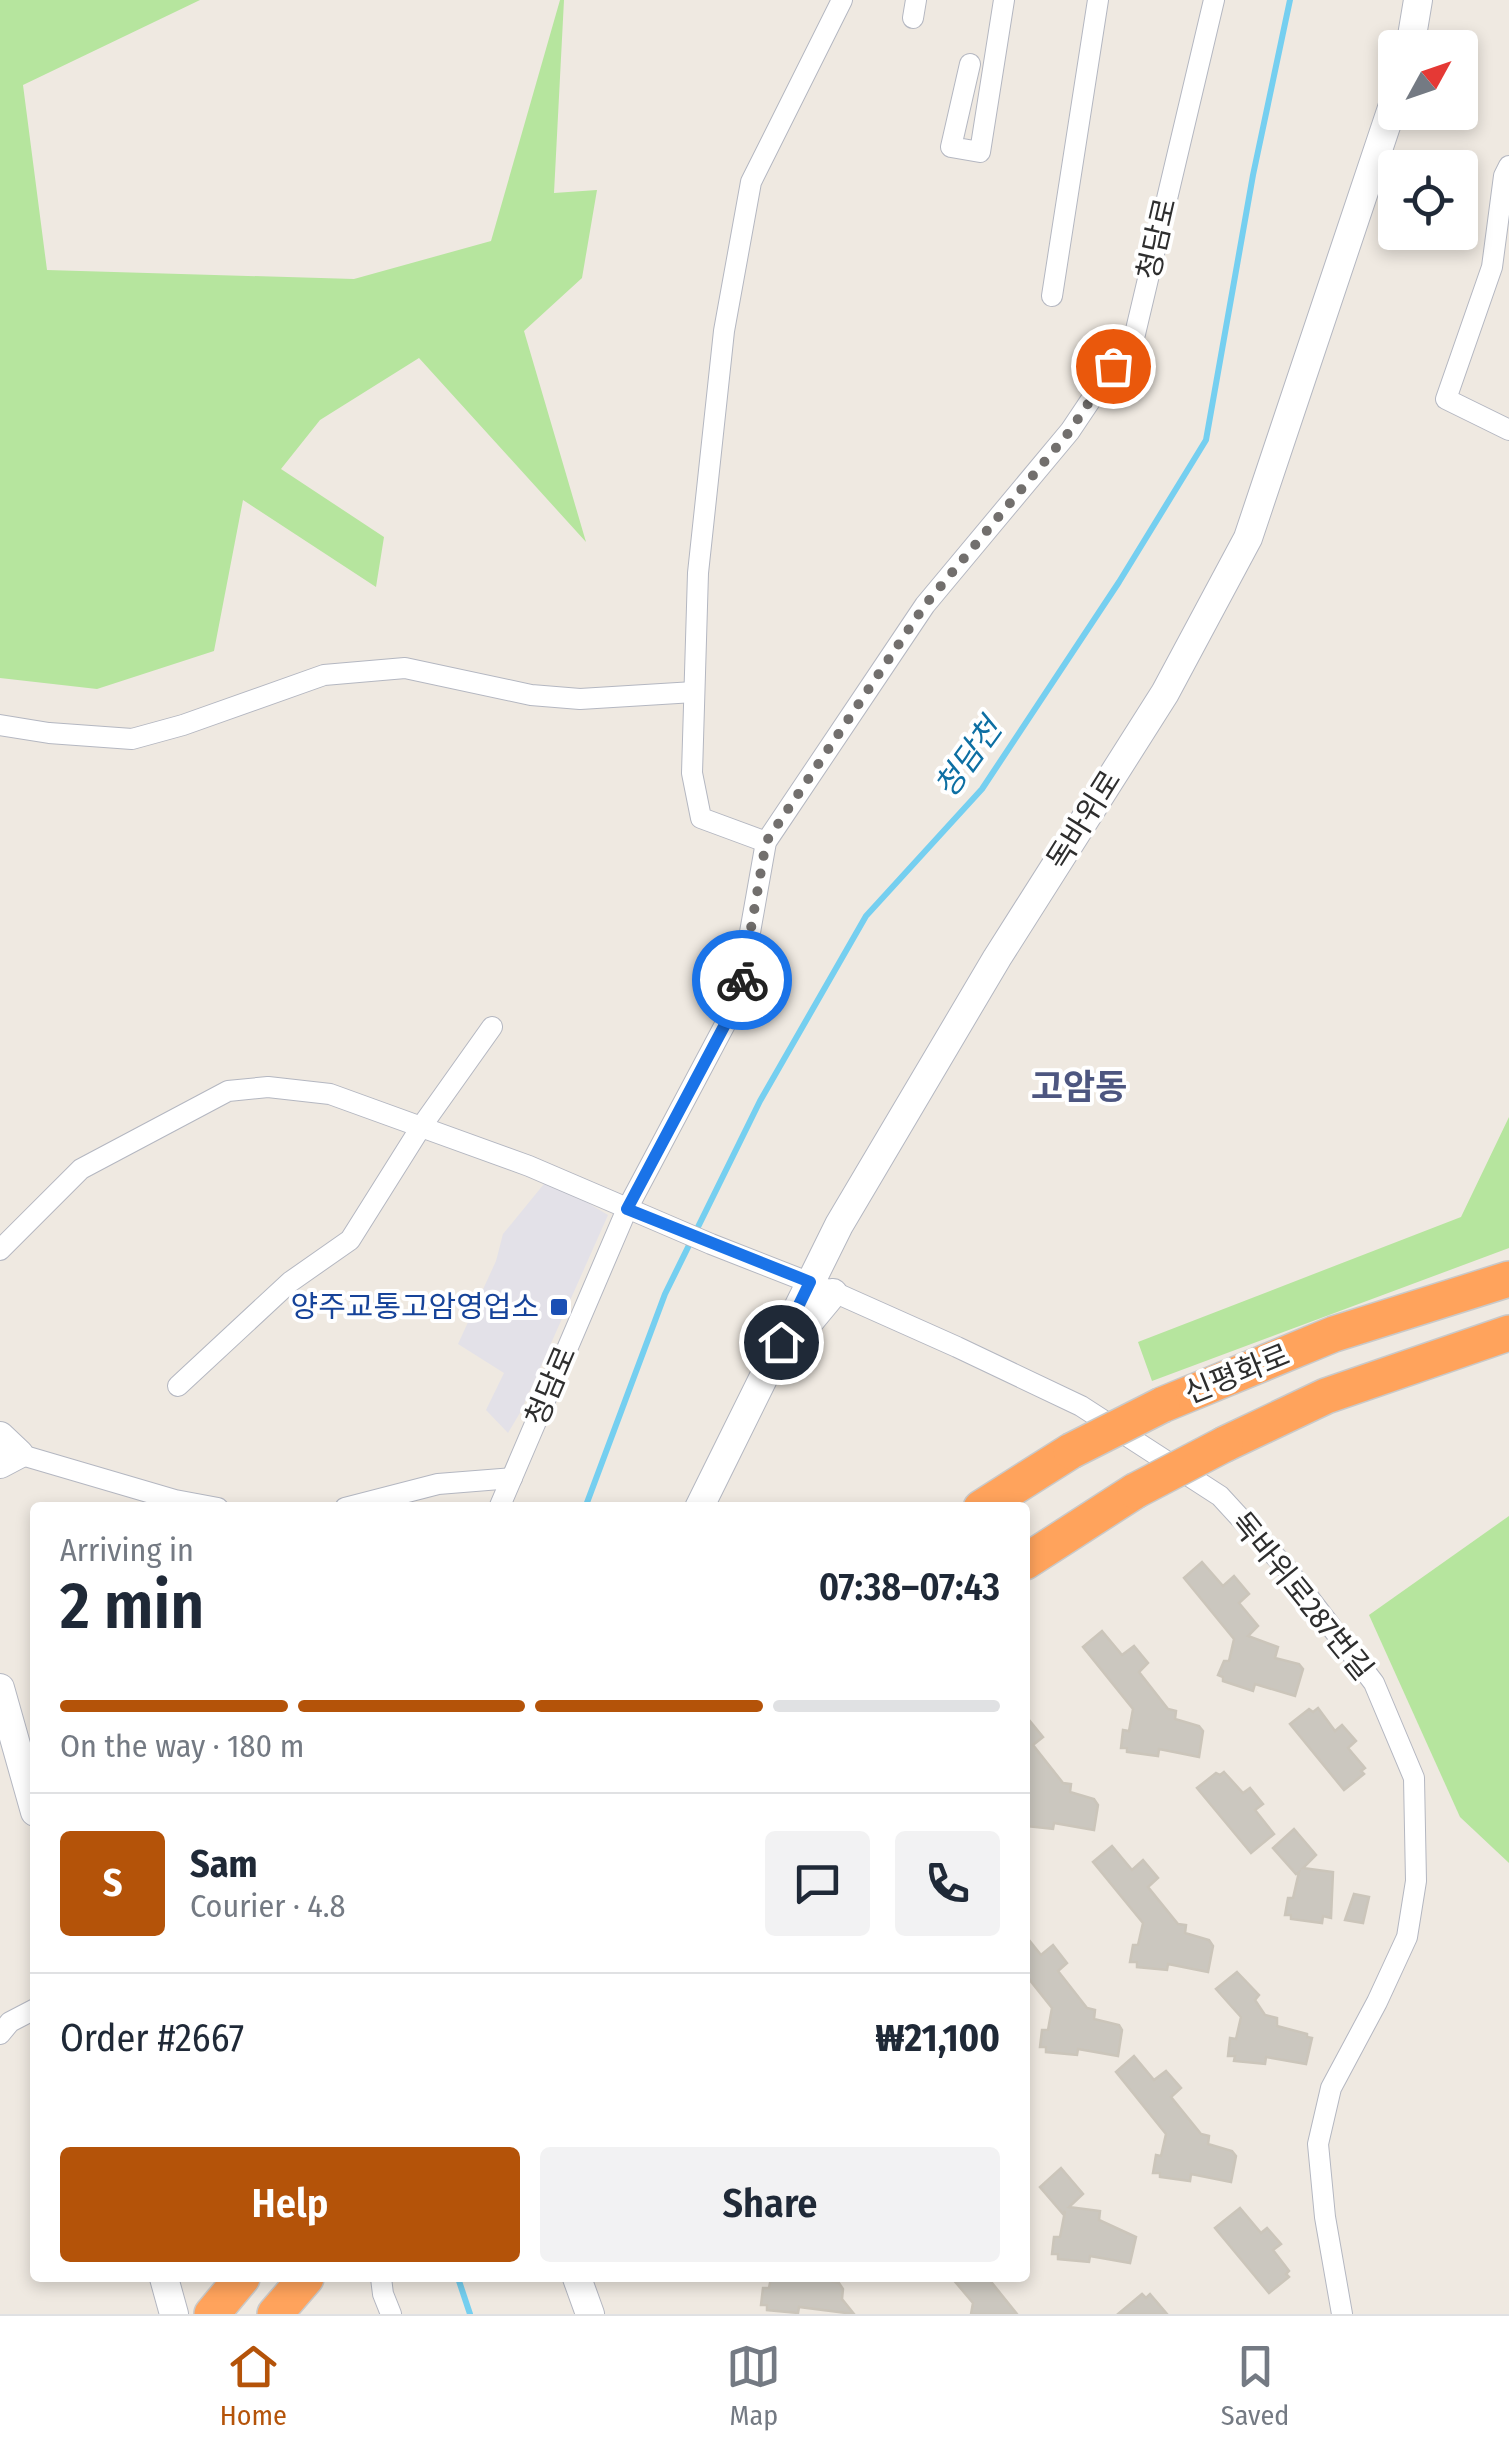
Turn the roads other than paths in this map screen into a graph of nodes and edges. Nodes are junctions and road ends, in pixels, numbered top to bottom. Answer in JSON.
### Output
{"nodes":[{"id":1,"x":842,"y":0,"type":"edge"},
{"id":2,"x":1004,"y":0,"type":"edge"},
{"id":3,"x":1098,"y":0,"type":"edge"},
{"id":4,"x":1214,"y":0,"type":"edge"},
{"id":5,"x":1418,"y":0,"type":"edge"},
{"id":6,"x":1413,"y":30,"type":"edge"},
{"id":7,"x":970,"y":64,"type":"dead end"},
{"id":8,"x":1385,"y":130,"type":"edge"},
{"id":9,"x":1507,"y":173,"type":"edge"},
{"id":10,"x":1501,"y":269,"type":"edge"},
{"id":11,"x":1052,"y":296,"type":"dead end"},
{"id":12,"x":1509,"y":430,"type":"edge"},
{"id":13,"x":694,"y":692,"type":"junction"},
{"id":14,"x":0,"y":725,"type":"edge"},
{"id":15,"x":766,"y":842,"type":"junction"},
{"id":16,"x":492,"y":1027,"type":"dead end"},
{"id":17,"x":421,"y":1127,"type":"junction"},
{"id":18,"x":634,"y":1212,"type":"junction"},
{"id":19,"x":0,"y":1250,"type":"edge"},
{"id":20,"x":1509,"y":1279,"type":"edge"},
{"id":21,"x":826,"y":1289,"type":"junction"},
{"id":22,"x":1509,"y":1333,"type":"edge"},
{"id":23,"x":178,"y":1386,"type":"dead end"},
{"id":24,"x":5,"y":1451,"type":"edge"},
{"id":25,"x":512,"y":1478,"type":"junction"},
{"id":26,"x":186,"y":1502,"type":"edge"},
{"id":27,"x":368,"y":1502,"type":"edge"},
{"id":28,"x":502,"y":1502,"type":"edge"},
{"id":29,"x":702,"y":1502,"type":"edge"},
{"id":30,"x":990,"y":1502,"type":"edge"},
{"id":31,"x":1030,"y":1559,"type":"edge"},
{"id":32,"x":0,"y":1688,"type":"edge"},
{"id":33,"x":30,"y":1794,"type":"edge"},
{"id":34,"x":30,"y":2012,"type":"edge"},
{"id":35,"x":0,"y":2034,"type":"edge"},
{"id":36,"x":165,"y":2282,"type":"edge"},
{"id":37,"x":302,"y":2282,"type":"edge"},
{"id":38,"x":381,"y":2282,"type":"edge"},
{"id":39,"x":578,"y":2282,"type":"edge"},
{"id":40,"x":224,"y":2291,"type":"edge"},
{"id":41,"x":174,"y":2314,"type":"edge"},
{"id":42,"x":185,"y":2314,"type":"edge"},
{"id":43,"x":275,"y":2314,"type":"edge"},
{"id":44,"x":392,"y":2314,"type":"edge"},
{"id":45,"x":590,"y":2314,"type":"edge"},
{"id":46,"x":1342,"y":2314,"type":"edge"}],
"edges":[{"from":1,"to":13,"type":"street"},
{"from":2,"to":7,"type":"street"},
{"from":3,"to":11,"type":"street"},
{"from":4,"to":15,"type":"street","name":"청담로"},
{"from":5,"to":6,"type":"main road"},
{"from":8,"to":21,"type":"main road","name":"독바위로"},
{"from":9,"to":10,"type":"street"},
{"from":10,"to":12,"type":"street"},
{"from":13,"to":14,"type":"street"},
{"from":13,"to":15,"type":"street"},
{"from":15,"to":18,"type":"street","name":"청담로"},
{"from":16,"to":17,"type":"street"},
{"from":17,"to":18,"type":"street"},
{"from":17,"to":19,"type":"street"},
{"from":17,"to":23,"type":"street"},
{"from":18,"to":21,"type":"street"},
{"from":18,"to":25,"type":"street","name":"청담로"},
{"from":20,"to":30,"type":"highway","name":"신평화로","bridge":true},
{"from":21,"to":29,"type":"main road","name":"독바위로"},
{"from":21,"to":46,"type":"street","name":"독바위로287번길"},
{"from":22,"to":31,"type":"highway","name":"신평화로","bridge":true},
{"from":24,"to":26,"type":"street"},
{"from":25,"to":27,"type":"street"},
{"from":25,"to":28,"type":"street","name":"청담로"},
{"from":32,"to":33,"type":"main road"},
{"from":34,"to":35,"type":"street"},
{"from":36,"to":41,"type":"main road"},
{"from":37,"to":43,"type":"highway"},
{"from":38,"to":44,"type":"street"},
{"from":39,"to":45,"type":"main road"},
{"from":40,"to":42,"type":"highway"}]}
